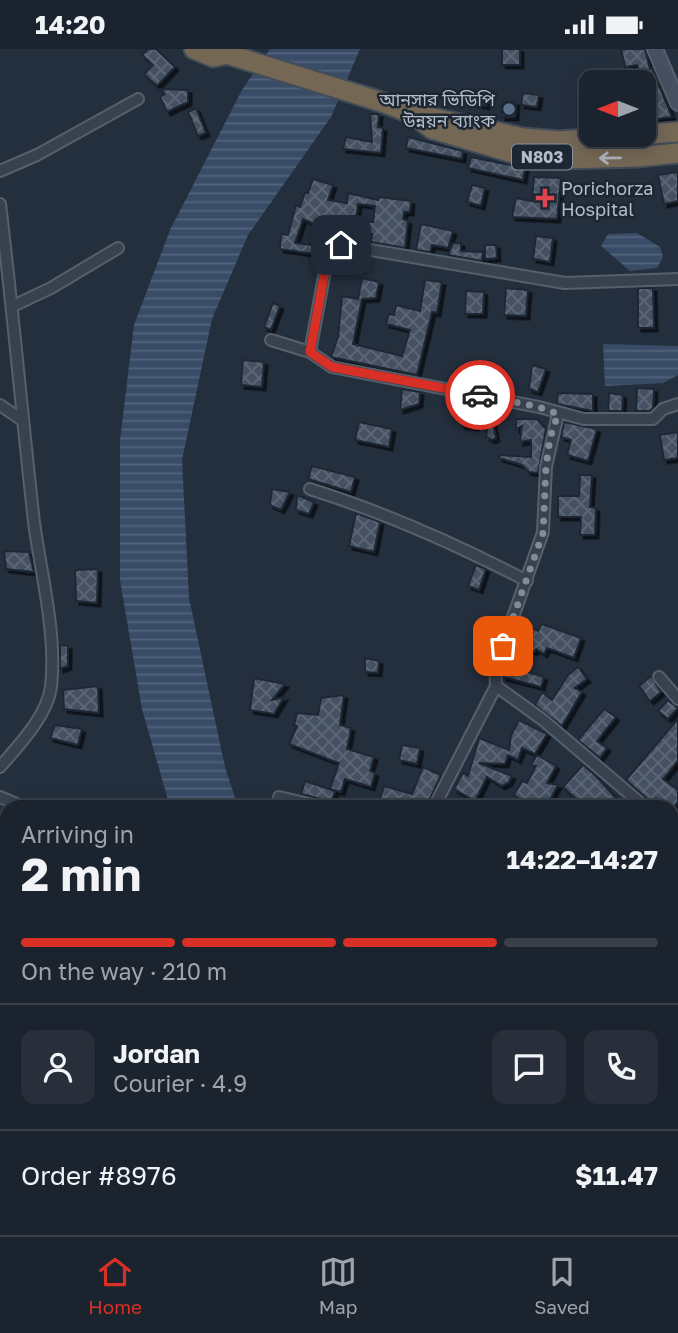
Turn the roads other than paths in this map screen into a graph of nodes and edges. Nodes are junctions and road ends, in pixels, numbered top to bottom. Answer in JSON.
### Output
{"nodes":[{"id":1,"x":194,"y":49,"type":"edge"},
{"id":2,"x":655,"y":49,"type":"edge"},
{"id":3,"x":230,"y":54,"type":"edge"},
{"id":4,"x":138,"y":99,"type":"dead end"},
{"id":5,"x":678,"y":103,"type":"edge"},
{"id":6,"x":415,"y":115,"type":"junction"},
{"id":7,"x":678,"y":132,"type":"edge"},
{"id":8,"x":678,"y":153,"type":"edge"},
{"id":9,"x":0,"y":171,"type":"edge"},
{"id":10,"x":0,"y":204,"type":"edge"},
{"id":11,"x":118,"y":248,"type":"dead end"},
{"id":12,"x":678,"y":279,"type":"edge"},
{"id":13,"x":13,"y":306,"type":"junction"},
{"id":14,"x":271,"y":340,"type":"dead end"},
{"id":15,"x":310,"y":352,"type":"junction"},
{"id":16,"x":678,"y":404,"type":"edge"},
{"id":17,"x":0,"y":405,"type":"edge"},
{"id":18,"x":558,"y":414,"type":"junction"},
{"id":19,"x":22,"y":420,"type":"junction"},
{"id":20,"x":310,"y":489,"type":"dead end"},
{"id":21,"x":527,"y":581,"type":"junction"},
{"id":22,"x":659,"y":677,"type":"dead end"},
{"id":23,"x":496,"y":686,"type":"junction"},
{"id":24,"x":678,"y":699,"type":"edge"},
{"id":25,"x":0,"y":767,"type":"edge"},
{"id":26,"x":279,"y":797,"type":"dead end"},
{"id":27,"x":292,"y":800,"type":"edge"},
{"id":28,"x":438,"y":800,"type":"edge"},
{"id":29,"x":637,"y":800,"type":"edge"}],
"edges":[{"from":1,"to":3,"type":"highway","number":"N803"},
{"from":2,"to":5,"type":"main road"},
{"from":3,"to":6,"type":"highway","number":"N803"},
{"from":4,"to":9,"type":"street"},
{"from":6,"to":7,"type":"highway","number":"N803"},
{"from":8,"to":6,"type":"highway","number":"N803","one_way":true},
{"from":10,"to":13,"type":"street"},
{"from":11,"to":13,"type":"street"},
{"from":12,"to":15,"type":"street"},
{"from":13,"to":19,"type":"street"},
{"from":14,"to":15,"type":"street"},
{"from":15,"to":18,"type":"street"},
{"from":16,"to":18,"type":"street"},
{"from":17,"to":19,"type":"street"},
{"from":18,"to":21,"type":"street"},
{"from":19,"to":25,"type":"street"},
{"from":20,"to":21,"type":"street"},
{"from":21,"to":23,"type":"street"},
{"from":22,"to":24,"type":"street"},
{"from":23,"to":28,"type":"street"},
{"from":23,"to":29,"type":"street"},
{"from":26,"to":27,"type":"street"}]}
